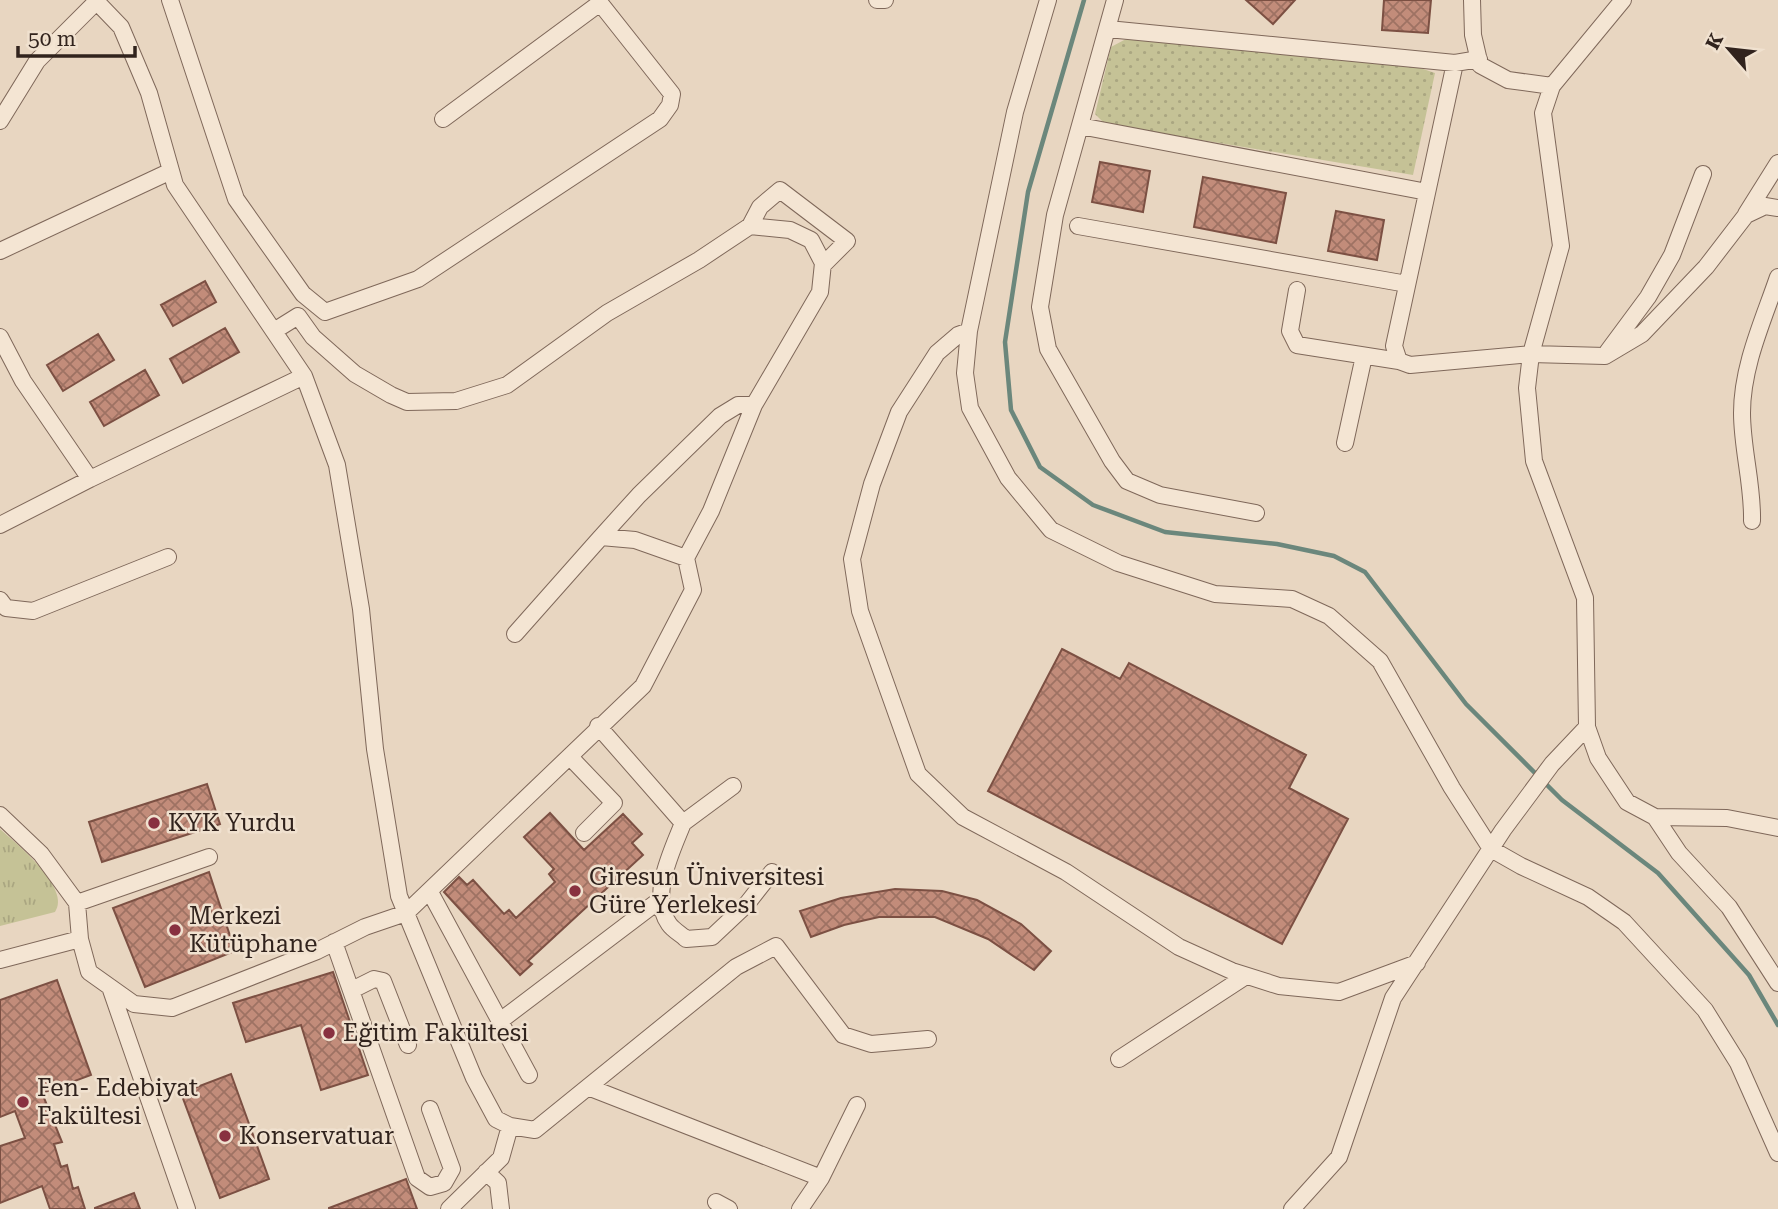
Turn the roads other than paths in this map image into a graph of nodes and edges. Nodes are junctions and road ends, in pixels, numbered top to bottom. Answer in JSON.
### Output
{"nodes":[{"id":1,"x":97,"y":0,"type":"edge"},
{"id":2,"x":170,"y":0,"type":"edge"},
{"id":3,"x":877,"y":0,"type":"edge"},
{"id":4,"x":884,"y":0,"type":"edge"},
{"id":5,"x":1048,"y":0,"type":"edge"},
{"id":6,"x":1115,"y":0,"type":"edge"},
{"id":7,"x":1472,"y":0,"type":"edge"},
{"id":8,"x":1623,"y":0,"type":"edge"},
{"id":9,"x":1108,"y":29,"type":"junction"},
{"id":10,"x":1479,"y":59,"type":"junction"},
{"id":11,"x":1455,"y":63,"type":"junction"},
{"id":12,"x":1552,"y":86,"type":"junction"},
{"id":13,"x":443,"y":119,"type":"dead end"},
{"id":14,"x":0,"y":121,"type":"edge"},
{"id":15,"x":1080,"y":126,"type":"junction"},
{"id":16,"x":1778,"y":163,"type":"edge"},
{"id":17,"x":171,"y":171,"type":"junction"},
{"id":18,"x":1703,"y":174,"type":"dead end"},
{"id":19,"x":1427,"y":192,"type":"junction"},
{"id":20,"x":1778,"y":208,"type":"edge"},
{"id":21,"x":1746,"y":215,"type":"junction"},
{"id":22,"x":750,"y":226,"type":"junction"},
{"id":23,"x":1078,"y":226,"type":"dead end"},
{"id":24,"x":0,"y":251,"type":"edge"},
{"id":25,"x":823,"y":265,"type":"junction"},
{"id":26,"x":1778,"y":278,"type":"edge"},
{"id":27,"x":1407,"y":284,"type":"junction"},
{"id":28,"x":1297,"y":290,"type":"dead end"},
{"id":29,"x":274,"y":331,"type":"junction"},
{"id":30,"x":969,"y":331,"type":"junction"},
{"id":31,"x":0,"y":337,"type":"edge"},
{"id":32,"x":1531,"y":354,"type":"junction"},
{"id":33,"x":1364,"y":356,"type":"junction"},
{"id":34,"x":1605,"y":356,"type":"junction"},
{"id":35,"x":1399,"y":360,"type":"junction"},
{"id":36,"x":304,"y":376,"type":"junction"},
{"id":37,"x":754,"y":405,"type":"junction"},
{"id":38,"x":1345,"y":443,"type":"dead end"},
{"id":39,"x":90,"y":479,"type":"junction"},
{"id":40,"x":1256,"y":513,"type":"dead end"},
{"id":41,"x":1752,"y":521,"type":"dead end"},
{"id":42,"x":0,"y":525,"type":"edge"},
{"id":43,"x":601,"y":537,"type":"junction"},
{"id":44,"x":168,"y":557,"type":"dead end"},
{"id":45,"x":686,"y":558,"type":"junction"},
{"id":46,"x":0,"y":600,"type":"edge"},
{"id":47,"x":515,"y":634,"type":"dead end"},
{"id":48,"x":598,"y":726,"type":"junction"},
{"id":49,"x":1587,"y":727,"type":"junction"},
{"id":50,"x":570,"y":757,"type":"junction"},
{"id":51,"x":733,"y":786,"type":"dead end"},
{"id":52,"x":0,"y":815,"type":"edge"},
{"id":53,"x":1655,"y":817,"type":"junction"},
{"id":54,"x":683,"y":823,"type":"junction"},
{"id":55,"x":1778,"y":828,"type":"edge"},
{"id":56,"x":584,"y":833,"type":"dead end"},
{"id":57,"x":1491,"y":849,"type":"junction"},
{"id":58,"x":209,"y":857,"type":"dead end"},
{"id":59,"x":772,"y":872,"type":"dead end"},
{"id":60,"x":430,"y":892,"type":"junction"},
{"id":61,"x":661,"y":899,"type":"junction"},
{"id":62,"x":78,"y":903,"type":"junction"},
{"id":63,"x":406,"y":913,"type":"junction"},
{"id":64,"x":80,"y":939,"type":"junction"},
{"id":65,"x":334,"y":942,"type":"junction"},
{"id":66,"x":0,"y":960,"type":"edge"},
{"id":67,"x":1417,"y":963,"type":"junction"},
{"id":68,"x":1246,"y":976,"type":"junction"},
{"id":69,"x":1778,"y":983,"type":"edge"},
{"id":70,"x":110,"y":987,"type":"junction"},
{"id":71,"x":352,"y":990,"type":"junction"},
{"id":72,"x":500,"y":1021,"type":"junction"},
{"id":73,"x":928,"y":1039,"type":"dead end"},
{"id":74,"x":408,"y":1045,"type":"dead end"},
{"id":75,"x":1119,"y":1059,"type":"dead end"},
{"id":76,"x":529,"y":1075,"type":"dead end"},
{"id":77,"x":588,"y":1087,"type":"junction"},
{"id":78,"x":857,"y":1105,"type":"dead end"},
{"id":79,"x":430,"y":1109,"type":"dead end"},
{"id":80,"x":510,"y":1126,"type":"junction"},
{"id":81,"x":1778,"y":1153,"type":"edge"},
{"id":82,"x":486,"y":1172,"type":"junction"},
{"id":83,"x":821,"y":1178,"type":"junction"},
{"id":84,"x":187,"y":1209,"type":"edge"},
{"id":85,"x":449,"y":1209,"type":"edge"},
{"id":86,"x":501,"y":1209,"type":"edge"},
{"id":87,"x":800,"y":1209,"type":"edge"},
{"id":88,"x":1292,"y":1209,"type":"edge"}],
"edges":[{"from":1,"to":14,"type":"street"},
{"from":1,"to":17,"type":"street"},
{"from":2,"to":13,"type":"street"},
{"from":3,"to":4,"type":"street"},
{"from":5,"to":30,"type":"street"},
{"from":6,"to":9,"type":"street"},
{"from":7,"to":10,"type":"street"},
{"from":8,"to":12,"type":"street"},
{"from":9,"to":11,"type":"street"},
{"from":9,"to":15,"type":"street"},
{"from":10,"to":11,"type":"street"},
{"from":10,"to":12,"type":"street"},
{"from":11,"to":19,"type":"street"},
{"from":12,"to":32,"type":"street"},
{"from":15,"to":19,"type":"street"},
{"from":15,"to":40,"type":"street"},
{"from":16,"to":21,"type":"street"},
{"from":17,"to":24,"type":"street"},
{"from":17,"to":29,"type":"street"},
{"from":18,"to":34,"type":"street"},
{"from":19,"to":27,"type":"street"},
{"from":20,"to":21,"type":"street"},
{"from":21,"to":34,"type":"street"},
{"from":22,"to":25,"type":"street"},
{"from":22,"to":25,"type":"street"},
{"from":22,"to":29,"type":"street"},
{"from":23,"to":27,"type":"street"},
{"from":25,"to":37,"type":"street"},
{"from":26,"to":41,"type":"street"},
{"from":27,"to":35,"type":"street"},
{"from":28,"to":33,"type":"street"},
{"from":29,"to":36,"type":"street"},
{"from":30,"to":57,"type":"street"},
{"from":30,"to":68,"type":"street"},
{"from":31,"to":39,"type":"street"},
{"from":32,"to":34,"type":"street"},
{"from":32,"to":35,"type":"street"},
{"from":32,"to":49,"type":"street"},
{"from":33,"to":35,"type":"street"},
{"from":33,"to":38,"type":"street"},
{"from":36,"to":39,"type":"street"},
{"from":36,"to":63,"type":"street"},
{"from":37,"to":43,"type":"street"},
{"from":37,"to":45,"type":"street"},
{"from":39,"to":42,"type":"street"},
{"from":43,"to":45,"type":"street"},
{"from":43,"to":47,"type":"street"},
{"from":44,"to":46,"type":"street"},
{"from":45,"to":48,"type":"street"},
{"from":48,"to":50,"type":"street"},
{"from":48,"to":54,"type":"street"},
{"from":49,"to":53,"type":"street"},
{"from":49,"to":57,"type":"street"},
{"from":50,"to":56,"type":"street"},
{"from":50,"to":60,"type":"street"},
{"from":51,"to":54,"type":"street"},
{"from":52,"to":62,"type":"street"},
{"from":53,"to":55,"type":"street"},
{"from":53,"to":69,"type":"street"},
{"from":54,"to":61,"type":"street"},
{"from":57,"to":67,"type":"street"},
{"from":57,"to":81,"type":"street"},
{"from":58,"to":62,"type":"street"},
{"from":59,"to":61,"type":"street"},
{"from":60,"to":63,"type":"street"},
{"from":60,"to":72,"type":"street"},
{"from":61,"to":72,"type":"street"},
{"from":62,"to":64,"type":"street"},
{"from":63,"to":65,"type":"street"},
{"from":63,"to":80,"type":"street"},
{"from":64,"to":66,"type":"street"},
{"from":64,"to":70,"type":"street"},
{"from":65,"to":70,"type":"street"},
{"from":65,"to":71,"type":"street"},
{"from":67,"to":68,"type":"street"},
{"from":67,"to":88,"type":"street"},
{"from":68,"to":75,"type":"street"},
{"from":70,"to":84,"type":"street"},
{"from":71,"to":74,"type":"street"},
{"from":71,"to":79,"type":"street"},
{"from":72,"to":76,"type":"street"},
{"from":73,"to":77,"type":"street"},
{"from":77,"to":80,"type":"street"},
{"from":77,"to":83,"type":"street"},
{"from":78,"to":83,"type":"street"},
{"from":80,"to":82,"type":"street"},
{"from":82,"to":85,"type":"street"},
{"from":82,"to":86,"type":"street"},
{"from":83,"to":87,"type":"street"}]}
